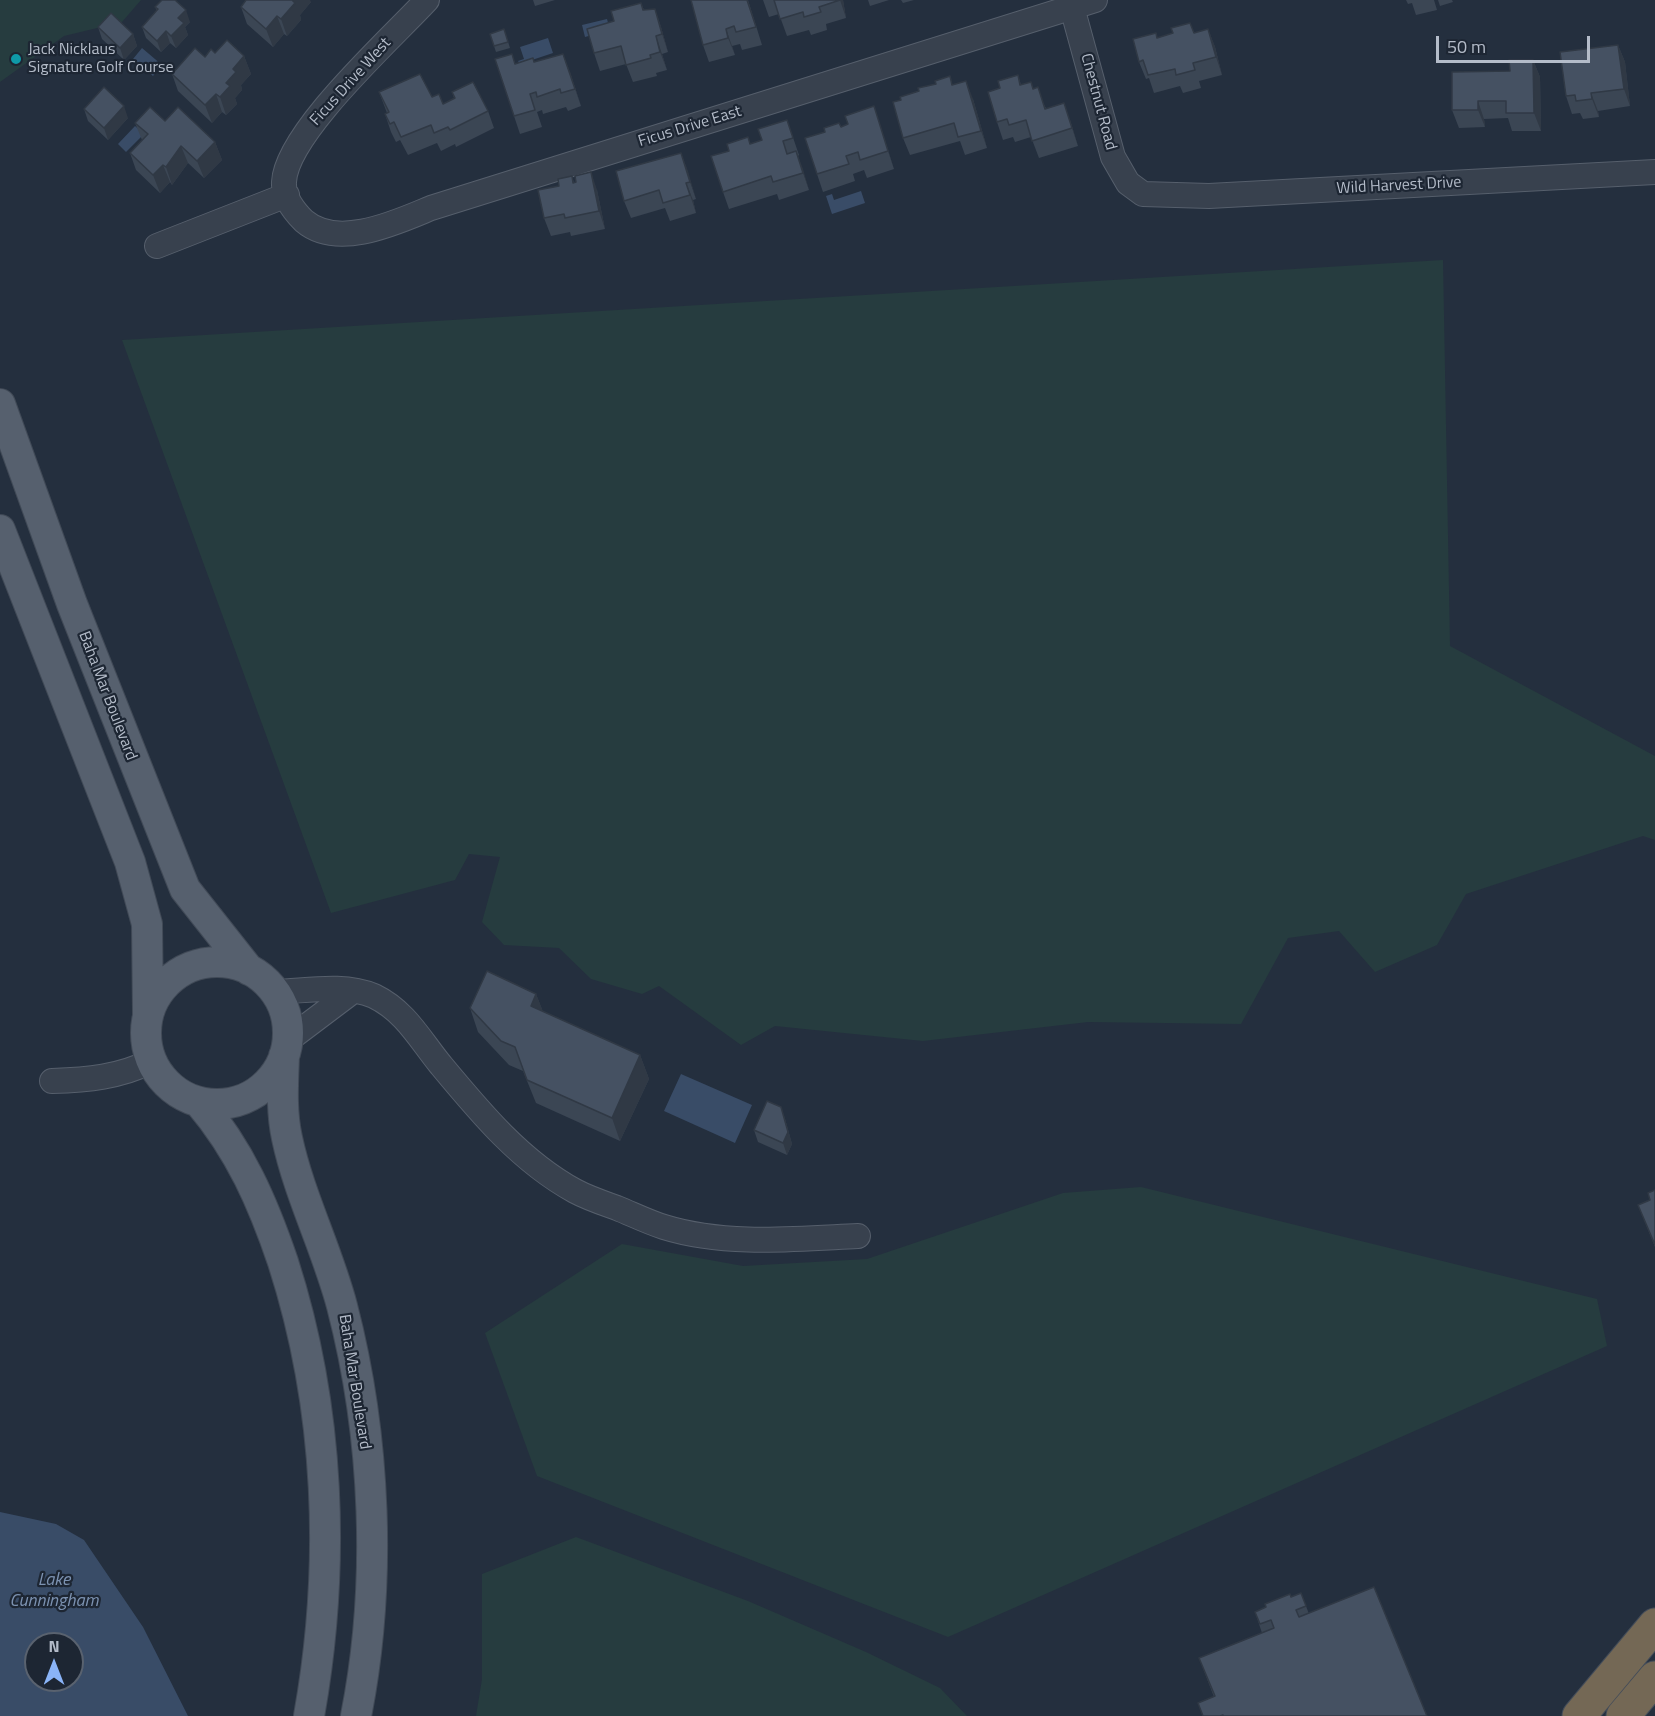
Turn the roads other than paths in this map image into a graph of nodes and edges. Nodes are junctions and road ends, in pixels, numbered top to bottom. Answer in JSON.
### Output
{"nodes":[{"id":1,"x":427,"y":0,"type":"edge"},
{"id":2,"x":1095,"y":0,"type":"edge"},
{"id":3,"x":1071,"y":3,"type":"edge"},
{"id":4,"x":1655,"y":172,"type":"edge"},
{"id":5,"x":1143,"y":194,"type":"joint"},
{"id":6,"x":289,"y":201,"type":"junction"},
{"id":7,"x":157,"y":246,"type":"dead end"},
{"id":8,"x":0,"y":404,"type":"edge"},
{"id":9,"x":0,"y":530,"type":"edge"},
{"id":10,"x":249,"y":970,"type":"junction"},
{"id":11,"x":353,"y":991,"type":"junction"},
{"id":12,"x":275,"y":992,"type":"junction"},
{"id":13,"x":148,"y":1014,"type":"junction"},
{"id":14,"x":286,"y":1048,"type":"junction"},
{"id":15,"x":152,"y":1061,"type":"junction"},
{"id":16,"x":52,"y":1081,"type":"dead end"},
{"id":17,"x":200,"y":1102,"type":"junction"},
{"id":18,"x":858,"y":1236,"type":"dead end"},
{"id":19,"x":1655,"y":1625,"type":"edge"},
{"id":20,"x":1655,"y":1678,"type":"edge"},
{"id":21,"x":309,"y":1716,"type":"edge"},
{"id":22,"x":356,"y":1716,"type":"edge"},
{"id":23,"x":1579,"y":1716,"type":"edge"},
{"id":24,"x":1623,"y":1716,"type":"edge"}],
"edges":[{"from":1,"to":6,"type":"street","name":"Ficus Drive West"},
{"from":2,"to":3,"type":"street","name":"Ficus Drive East"},
{"from":3,"to":5,"type":"street","name":"Chestnut Road"},
{"from":3,"to":6,"type":"street","name":"Ficus Drive East"},
{"from":4,"to":5,"type":"street","name":"Wild Harvest Drive"},
{"from":6,"to":7,"type":"street"},
{"from":8,"to":10,"type":"main road","name":"Baha Mar Boulevard"},
{"from":9,"to":13,"type":"main road"},
{"from":10,"to":12,"type":"main road"},
{"from":10,"to":13,"type":"main road"},
{"from":11,"to":12,"type":"street"},
{"from":11,"to":14,"type":"street"},
{"from":11,"to":18,"type":"street"},
{"from":12,"to":14,"type":"main road"},
{"from":13,"to":15,"type":"main road"},
{"from":14,"to":17,"type":"main road"},
{"from":14,"to":22,"type":"main road","name":"Baha Mar Boulevard"},
{"from":15,"to":16,"type":"street"},
{"from":15,"to":17,"type":"main road"},
{"from":17,"to":21,"type":"main road"},
{"from":19,"to":23,"type":"highway"},
{"from":20,"to":24,"type":"highway"}]}
